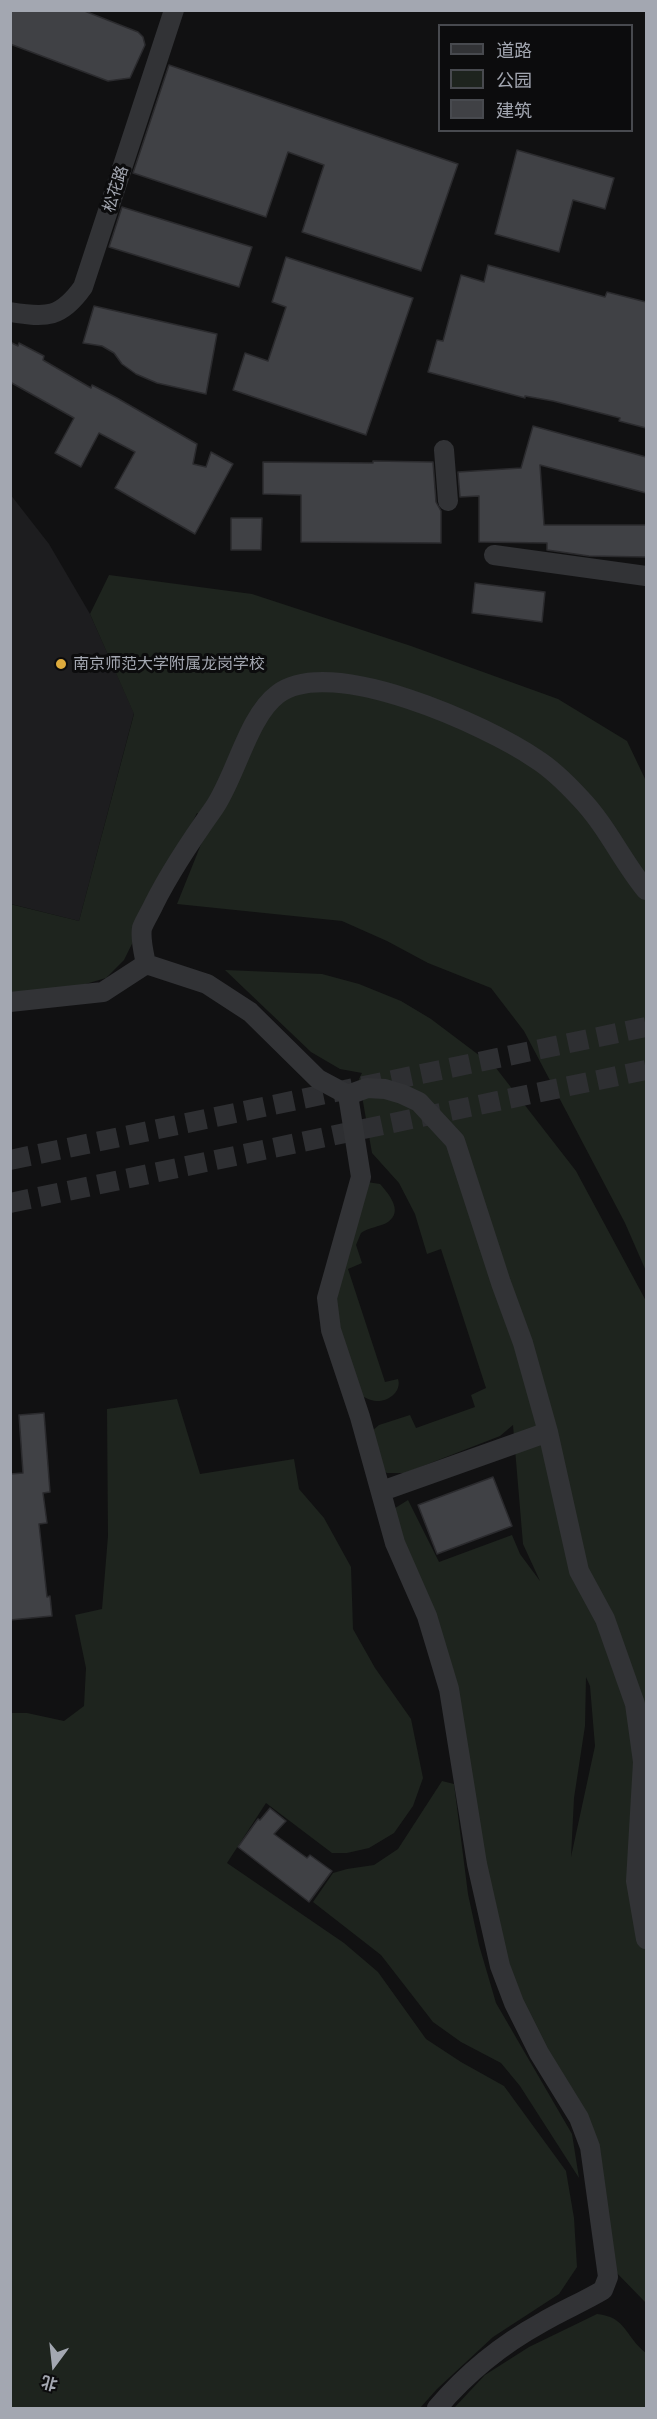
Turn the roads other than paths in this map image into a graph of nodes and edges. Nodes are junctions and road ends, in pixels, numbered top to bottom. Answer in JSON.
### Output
{"nodes":[{"id":1,"x":174,"y":10,"type":"edge"},
{"id":2,"x":10,"y":312,"type":"edge"},
{"id":3,"x":444,"y":450,"type":"dead end"},
{"id":4,"x":448,"y":501,"type":"dead end"},
{"id":5,"x":494,"y":555,"type":"dead end"},
{"id":6,"x":646,"y":576,"type":"edge"},
{"id":7,"x":646,"y":890,"type":"edge"},
{"id":8,"x":146,"y":964,"type":"junction"},
{"id":9,"x":10,"y":1002,"type":"edge"},
{"id":10,"x":348,"y":1095,"type":"junction"},
{"id":11,"x":548,"y":1432,"type":"junction"},
{"id":12,"x":382,"y":1491,"type":"junction"},
{"id":13,"x":646,"y":1938,"type":"edge"},
{"id":14,"x":437,"y":2409,"type":"edge"}],
"edges":[{"from":1,"to":2,"type":"street","name":"松花路"},
{"from":3,"to":4,"type":"street"},
{"from":5,"to":6,"type":"street"},
{"from":7,"to":8,"type":"street"},
{"from":8,"to":9,"type":"street"},
{"from":8,"to":10,"type":"street"},
{"from":10,"to":11,"type":"street"},
{"from":10,"to":12,"type":"street"},
{"from":11,"to":12,"type":"street"},
{"from":11,"to":13,"type":"street"},
{"from":12,"to":14,"type":"street"}]}
